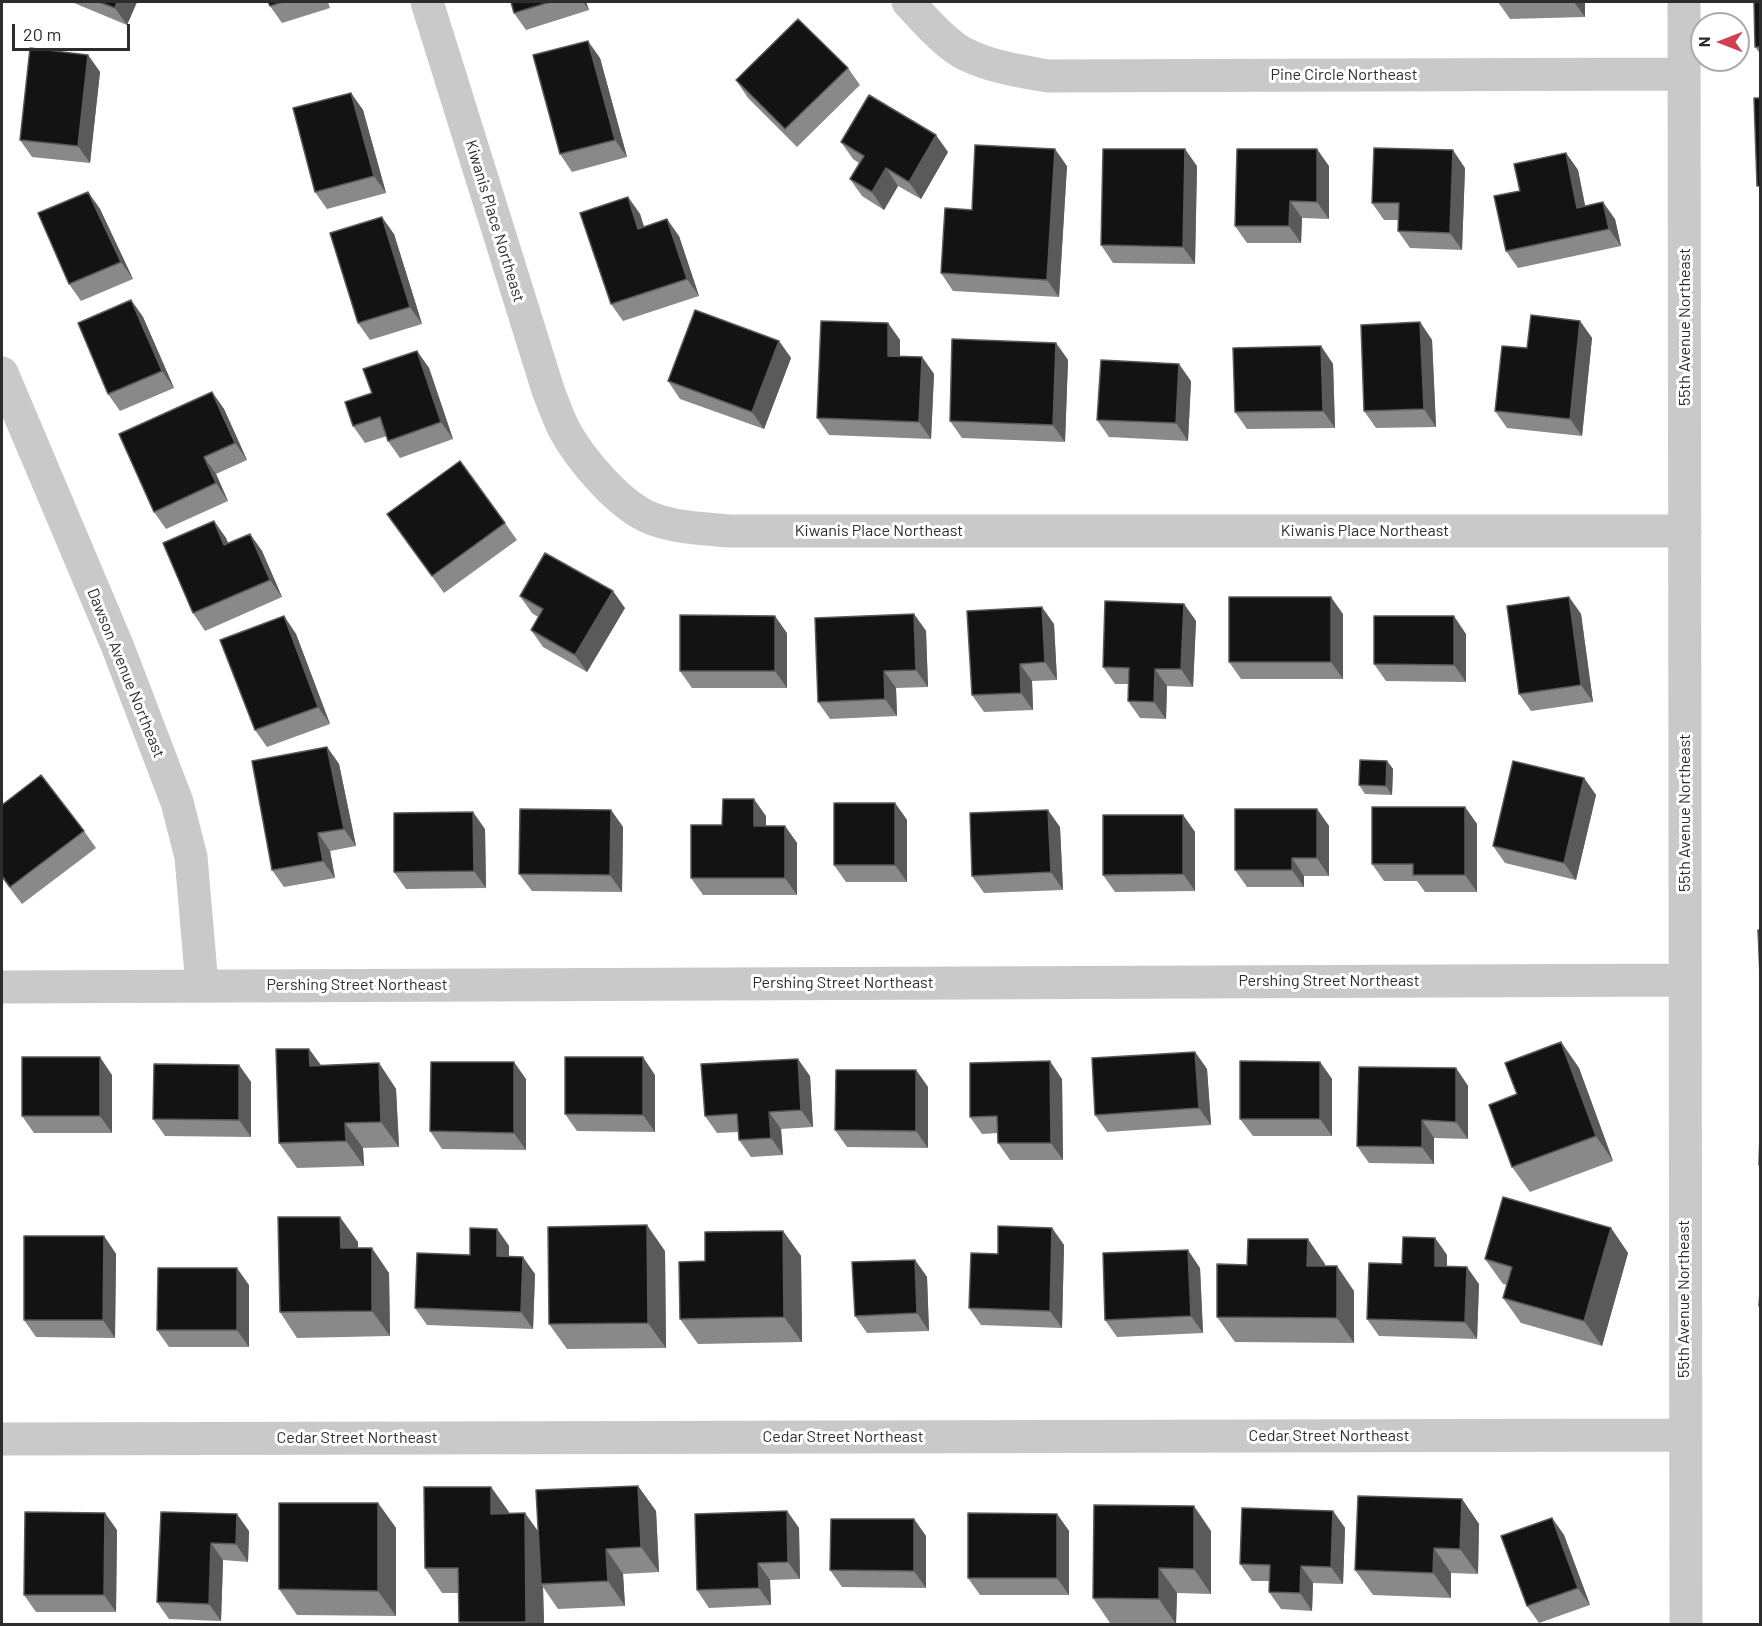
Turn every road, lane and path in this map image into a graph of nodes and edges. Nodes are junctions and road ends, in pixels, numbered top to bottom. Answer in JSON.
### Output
{"nodes":[{"id":1,"x":427,"y":2,"type":"edge"},
{"id":2,"x":909,"y":2,"type":"edge"},
{"id":3,"x":1684,"y":2,"type":"edge"},
{"id":4,"x":1684,"y":74,"type":"junction"},
{"id":5,"x":2,"y":373,"type":"edge"},
{"id":6,"x":1685,"y":531,"type":"junction"},
{"id":7,"x":1685,"y":980,"type":"junction"},
{"id":8,"x":202,"y":986,"type":"junction"},
{"id":9,"x":2,"y":987,"type":"edge"},
{"id":10,"x":1684,"y":1435,"type":"junction"},
{"id":11,"x":2,"y":1439,"type":"edge"},
{"id":12,"x":1686,"y":1624,"type":"edge"}],
"edges":[{"from":1,"to":6,"type":"street","name":"Kiwanis Place Northeast"},
{"from":2,"to":4,"type":"street","name":"Pine Circle Northeast"},
{"from":3,"to":4,"type":"street","name":"55th Avenue Northeast"},
{"from":4,"to":6,"type":"street","name":"55th Avenue Northeast"},
{"from":5,"to":8,"type":"street","name":"Dawson Avenue Northeast"},
{"from":6,"to":7,"type":"street","name":"55th Avenue Northeast"},
{"from":7,"to":8,"type":"street","name":"Pershing Street Northeast"},
{"from":7,"to":10,"type":"street","name":"55th Avenue Northeast"},
{"from":8,"to":9,"type":"street","name":"Pershing Street Northeast"},
{"from":10,"to":11,"type":"street","name":"Cedar Street Northeast"},
{"from":10,"to":12,"type":"street","name":"55th Avenue Northeast"}]}
